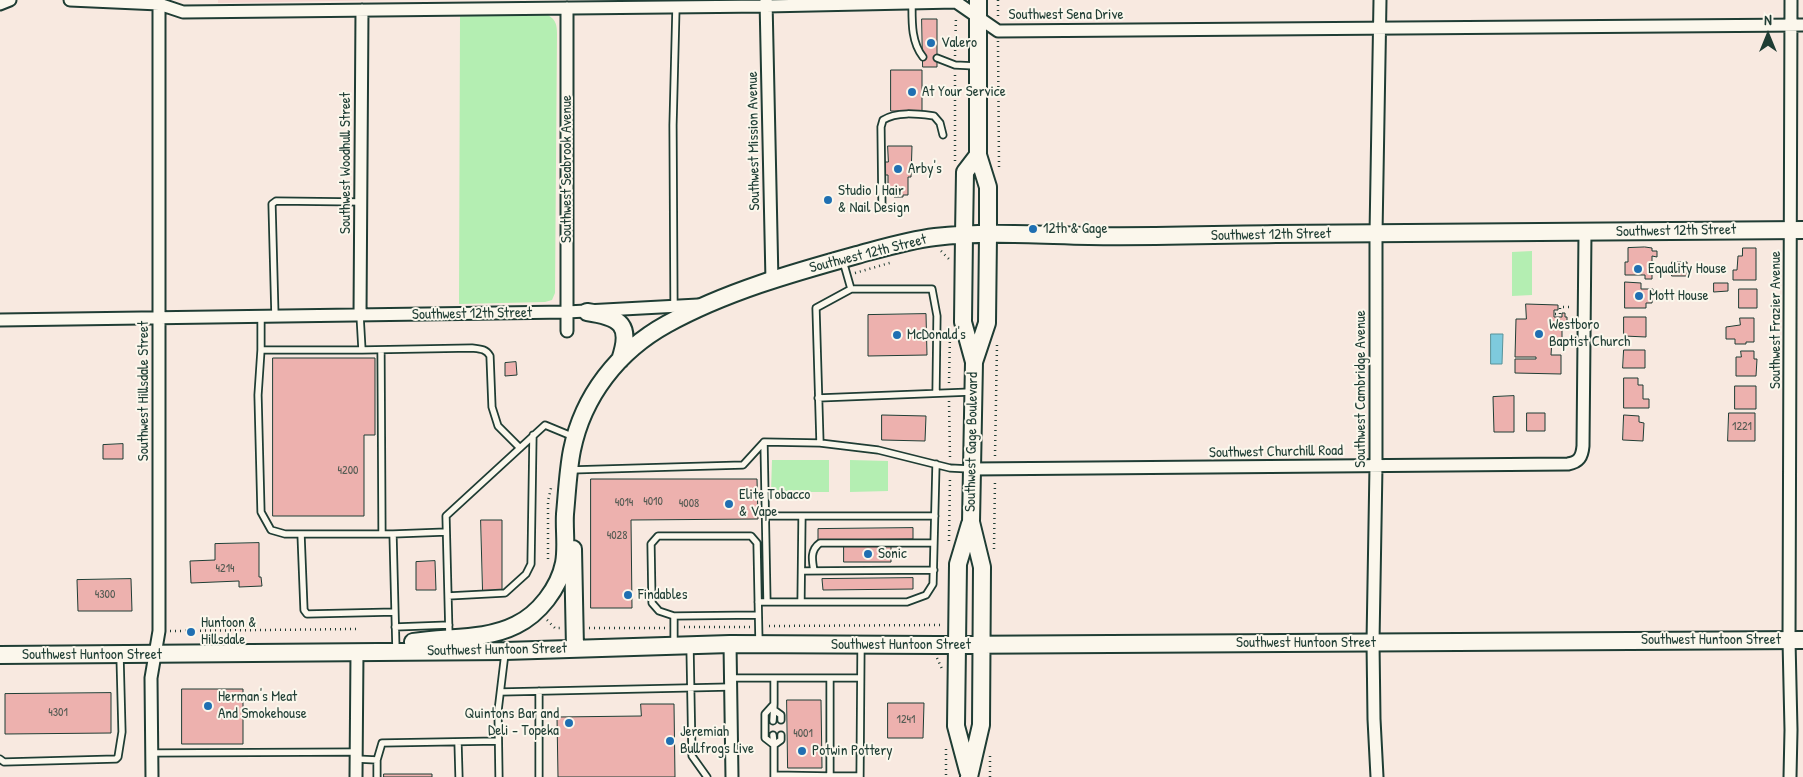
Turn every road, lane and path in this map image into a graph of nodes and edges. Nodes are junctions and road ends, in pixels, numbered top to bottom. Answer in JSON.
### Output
{"nodes":[{"id":1,"x":10,"y":0,"type":"edge"},
{"id":2,"x":70,"y":0,"type":"edge"},
{"id":3,"x":998,"y":0,"type":"edge"},
{"id":4,"x":1380,"y":0,"type":"edge"},
{"id":5,"x":1791,"y":0,"type":"edge"},
{"id":6,"x":870,"y":2,"type":"edge"},
{"id":7,"x":956,"y":2,"type":"junction"},
{"id":8,"x":766,"y":3,"type":"edge"},
{"id":9,"x":912,"y":3,"type":"junction"},
{"id":10,"x":0,"y":4,"type":"edge"},
{"id":11,"x":159,"y":4,"type":"junction"},
{"id":12,"x":546,"y":4,"type":"edge"},
{"id":13,"x":651,"y":4,"type":"edge"},
{"id":14,"x":676,"y":7,"type":"junction"},
{"id":15,"x":567,"y":8,"type":"junction"},
{"id":16,"x":978,"y":8,"type":"edge"},
{"id":17,"x":362,"y":10,"type":"junction"},
{"id":18,"x":1791,"y":25,"type":"junction"},
{"id":19,"x":1803,"y":25,"type":"edge"},
{"id":20,"x":1380,"y":28,"type":"junction"},
{"id":21,"x":998,"y":31,"type":"junction"},
{"id":22,"x":923,"y":57,"type":"dead end"},
{"id":23,"x":937,"y":58,"type":"dead end"},
{"id":24,"x":955,"y":65,"type":"junction"},
{"id":25,"x":978,"y":66,"type":"junction"},
{"id":26,"x":943,"y":135,"type":"dead end"},
{"id":27,"x":978,"y":155,"type":"junction"},
{"id":28,"x":955,"y":163,"type":"dead end"},
{"id":29,"x":999,"y":176,"type":"dead end"},
{"id":30,"x":361,"y":202,"type":"junction"},
{"id":31,"x":882,"y":208,"type":"dead end"},
{"id":32,"x":1797,"y":230,"type":"edge"},
{"id":33,"x":1584,"y":232,"type":"junction"},
{"id":34,"x":1376,"y":234,"type":"junction"},
{"id":35,"x":964,"y":235,"type":"junction"},
{"id":36,"x":988,"y":235,"type":"junction"},
{"id":37,"x":843,"y":259,"type":"junction"},
{"id":38,"x":772,"y":281,"type":"junction"},
{"id":39,"x":851,"y":289,"type":"junction"},
{"id":40,"x":715,"y":302,"type":"junction"},
{"id":41,"x":674,"y":307,"type":"junction"},
{"id":42,"x":1584,"y":307,"type":"junction"},
{"id":43,"x":567,"y":312,"type":"junction"},
{"id":44,"x":587,"y":312,"type":"junction"},
{"id":45,"x":1555,"y":314,"type":"dead end"},
{"id":46,"x":360,"y":316,"type":"junction"},
{"id":47,"x":261,"y":317,"type":"junction"},
{"id":48,"x":275,"y":317,"type":"junction"},
{"id":49,"x":159,"y":318,"type":"junction"},
{"id":50,"x":0,"y":320,"type":"edge"},
{"id":51,"x":567,"y":331,"type":"dead end"},
{"id":52,"x":996,"y":338,"type":"dead end"},
{"id":53,"x":261,"y":350,"type":"junction"},
{"id":54,"x":362,"y":350,"type":"junction"},
{"id":55,"x":381,"y":350,"type":"junction"},
{"id":56,"x":620,"y":360,"type":"junction"},
{"id":57,"x":974,"y":362,"type":"junction"},
{"id":58,"x":936,"y":392,"type":"junction"},
{"id":59,"x":973,"y":392,"type":"junction"},
{"id":60,"x":818,"y":398,"type":"junction"},
{"id":61,"x":533,"y":435,"type":"junction"},
{"id":62,"x":576,"y":437,"type":"junction"},
{"id":63,"x":764,"y":442,"type":"junction"},
{"id":64,"x":820,"y":444,"type":"junction"},
{"id":65,"x":520,"y":448,"type":"junction"},
{"id":66,"x":936,"y":464,"type":"junction"},
{"id":67,"x":1376,"y":466,"type":"junction"},
{"id":68,"x":972,"y":469,"type":"junction"},
{"id":69,"x":995,"y":469,"type":"junction"},
{"id":70,"x":569,"y":475,"type":"junction"},
{"id":71,"x":552,"y":484,"type":"dead end"},
{"id":72,"x":765,"y":516,"type":"junction"},
{"id":73,"x":802,"y":516,"type":"junction"},
{"id":74,"x":935,"y":516,"type":"junction"},
{"id":75,"x":971,"y":522,"type":"junction"},
{"id":76,"x":446,"y":532,"type":"junction"},
{"id":77,"x":301,"y":534,"type":"junction"},
{"id":78,"x":382,"y":534,"type":"junction"},
{"id":79,"x":393,"y":534,"type":"junction"},
{"id":80,"x":934,"y":543,"type":"junction"},
{"id":81,"x":994,"y":556,"type":"dead end"},
{"id":82,"x":548,"y":561,"type":"dead end"},
{"id":83,"x":934,"y":570,"type":"junction"},
{"id":84,"x":802,"y":571,"type":"junction"},
{"id":85,"x":814,"y":571,"type":"junction"},
{"id":86,"x":448,"y":596,"type":"junction"},
{"id":87,"x":758,"y":602,"type":"junction"},
{"id":88,"x":767,"y":602,"type":"junction"},
{"id":89,"x":801,"y":602,"type":"junction"},
{"id":90,"x":395,"y":612,"type":"junction"},
{"id":91,"x":674,"y":616,"type":"junction"},
{"id":92,"x":758,"y":616,"type":"junction"},
{"id":93,"x":395,"y":628,"type":"junction"},
{"id":94,"x":356,"y":629,"type":"dead end"},
{"id":95,"x":160,"y":631,"type":"junction"},
{"id":96,"x":449,"y":639,"type":"junction"},
{"id":97,"x":1796,"y":640,"type":"edge"},
{"id":98,"x":1374,"y":642,"type":"junction"},
{"id":99,"x":730,"y":644,"type":"junction"},
{"id":100,"x":981,"y":644,"type":"junction"},
{"id":101,"x":682,"y":645,"type":"junction"},
{"id":102,"x":759,"y":645,"type":"junction"},
{"id":103,"x":861,"y":645,"type":"junction"},
{"id":104,"x":957,"y":645,"type":"junction"},
{"id":105,"x":575,"y":648,"type":"junction"},
{"id":106,"x":505,"y":651,"type":"junction"},
{"id":107,"x":357,"y":652,"type":"junction"},
{"id":108,"x":396,"y":652,"type":"junction"},
{"id":109,"x":120,"y":654,"type":"junction"},
{"id":110,"x":155,"y":654,"type":"junction"},
{"id":111,"x":0,"y":655,"type":"edge"},
{"id":112,"x":774,"y":678,"type":"junction"},
{"id":113,"x":830,"y":678,"type":"junction"},
{"id":114,"x":860,"y":678,"type":"junction"},
{"id":115,"x":730,"y":682,"type":"junction"},
{"id":116,"x":691,"y":688,"type":"junction"},
{"id":117,"x":539,"y":691,"type":"junction"},
{"id":118,"x":501,"y":692,"type":"junction"},
{"id":119,"x":774,"y":707,"type":"junction"},
{"id":120,"x":781,"y":720,"type":"dead end"},
{"id":121,"x":773,"y":721,"type":"dead end"},
{"id":122,"x":773,"y":735,"type":"dead end"},
{"id":123,"x":781,"y":735,"type":"dead end"},
{"id":124,"x":498,"y":741,"type":"junction"},
{"id":125,"x":458,"y":742,"type":"junction"},
{"id":126,"x":774,"y":745,"type":"junction"},
{"id":127,"x":990,"y":749,"type":"dead end"},
{"id":128,"x":152,"y":753,"type":"junction"},
{"id":129,"x":356,"y":756,"type":"junction"},
{"id":130,"x":0,"y":759,"type":"edge"},
{"id":131,"x":377,"y":760,"type":"junction"},
{"id":132,"x":969,"y":775,"type":"edge"},
{"id":133,"x":774,"y":776,"type":"edge"},
{"id":134,"x":830,"y":776,"type":"junction"},
{"id":135,"x":860,"y":776,"type":"edge"},
{"id":136,"x":152,"y":777,"type":"edge"},
{"id":137,"x":356,"y":777,"type":"edge"},
{"id":138,"x":377,"y":777,"type":"edge"},
{"id":139,"x":459,"y":777,"type":"edge"},
{"id":140,"x":499,"y":777,"type":"edge"},
{"id":141,"x":539,"y":777,"type":"edge"},
{"id":142,"x":707,"y":777,"type":"edge"},
{"id":143,"x":732,"y":777,"type":"edge"},
{"id":144,"x":990,"y":777,"type":"edge"},
{"id":145,"x":1377,"y":777,"type":"edge"},
{"id":146,"x":1790,"y":777,"type":"edge"}],
"edges":[{"from":1,"to":10,"type":"street"},
{"from":2,"to":11,"type":"street"},
{"from":3,"to":21,"type":"path"},
{"from":4,"to":20,"type":"street","name":"Southwest Cambridge Avenue"},
{"from":5,"to":18,"type":"street","name":"Southwest Frazier Avenue"},
{"from":6,"to":8,"type":"street"},
{"from":6,"to":9,"type":"street"},
{"from":7,"to":9,"type":"street"},
{"from":7,"to":16,"type":"street","name":"Southwest Sena Drive"},
{"from":7,"to":24,"type":"path"},
{"from":8,"to":14,"type":"street"},
{"from":8,"to":38,"type":"street","name":"Southwest Mission Avenue"},
{"from":9,"to":22,"type":"lane"},
{"from":11,"to":17,"type":"street"},
{"from":11,"to":49,"type":"street","name":"Southwest Hillsdale Street"},
{"from":12,"to":15,"type":"street"},
{"from":12,"to":17,"type":"street"},
{"from":13,"to":14,"type":"street"},
{"from":13,"to":15,"type":"street"},
{"from":14,"to":41,"type":"lane"},
{"from":15,"to":43,"type":"street","name":"Southwest Seabrook Avenue"},
{"from":16,"to":21,"type":"street","name":"Southwest Sena Drive"},
{"from":16,"to":25,"type":"main road","name":"Southwest Gage Boulevard"},
{"from":17,"to":30,"type":"street","name":"Southwest Woodhull Street"},
{"from":18,"to":19,"type":"street","name":"Southwest Sena Drive"},
{"from":18,"to":20,"type":"street","name":"Southwest Sena Drive"},
{"from":18,"to":32,"type":"street","name":"Southwest Frazier Avenue"},
{"from":20,"to":21,"type":"street","name":"Southwest Sena Drive"},
{"from":20,"to":34,"type":"street","name":"Southwest Cambridge Avenue"},
{"from":21,"to":29,"type":"path"},
{"from":23,"to":24,"type":"lane"},
{"from":24,"to":25,"type":"lane"},
{"from":24,"to":28,"type":"path"},
{"from":25,"to":27,"type":"main road","name":"Southwest Gage Boulevard"},
{"from":26,"to":31,"type":"lane"},
{"from":27,"to":35,"type":"main road","name":"Southwest Gage Boulevard"},
{"from":27,"to":36,"type":"main road","name":"Southwest Gage Boulevard"},
{"from":30,"to":46,"type":"street","name":"Southwest Woodhull Street"},
{"from":30,"to":48,"type":"lane"},
{"from":32,"to":33,"type":"main road","name":"Southwest 12th Street"},
{"from":32,"to":97,"type":"street","name":"Southwest Frazier Avenue"},
{"from":33,"to":34,"type":"main road","name":"Southwest 12th Street"},
{"from":33,"to":42,"type":"street"},
{"from":34,"to":36,"type":"main road","name":"Southwest 12th Street"},
{"from":34,"to":67,"type":"street","name":"Southwest Cambridge Avenue"},
{"from":35,"to":36,"type":"main road","name":"Southwest 12th Street"},
{"from":35,"to":37,"type":"main road","name":"Southwest 12th Street"},
{"from":35,"to":57,"type":"main road","name":"Southwest Gage Boulevard"},
{"from":36,"to":57,"type":"main road","name":"Southwest Gage Boulevard"},
{"from":37,"to":38,"type":"main road","name":"Southwest 12th Street"},
{"from":37,"to":39,"type":"lane"},
{"from":38,"to":40,"type":"main road","name":"Southwest 12th Street"},
{"from":39,"to":58,"type":"lane"},
{"from":39,"to":60,"type":"lane"},
{"from":40,"to":41,"type":"street","name":"Southwest 12th Street"},
{"from":40,"to":56,"type":"main road"},
{"from":41,"to":44,"type":"street","name":"Southwest 12th Street"},
{"from":42,"to":45,"type":"path"},
{"from":42,"to":67,"type":"street","name":"Southwest Churchill Road"},
{"from":43,"to":44,"type":"street","name":"Southwest 12th Street"},
{"from":43,"to":46,"type":"street","name":"Southwest 12th Street"},
{"from":43,"to":51,"type":"street","name":"Southwest Seabrook Avenue"},
{"from":44,"to":56,"type":"main road"},
{"from":46,"to":48,"type":"street","name":"Southwest 12th Street"},
{"from":46,"to":54,"type":"lane"},
{"from":47,"to":48,"type":"street","name":"Southwest 12th Street"},
{"from":47,"to":49,"type":"street","name":"Southwest 12th Street"},
{"from":47,"to":53,"type":"lane"},
{"from":49,"to":50,"type":"street","name":"Southwest 12th Street"},
{"from":49,"to":95,"type":"street","name":"Southwest Hillsdale Street"},
{"from":52,"to":69,"type":"path"},
{"from":53,"to":54,"type":"lane"},
{"from":53,"to":77,"type":"lane"},
{"from":54,"to":55,"type":"lane"},
{"from":55,"to":65,"type":"lane"},
{"from":55,"to":78,"type":"lane"},
{"from":56,"to":62,"type":"main road"},
{"from":57,"to":59,"type":"main road","name":"Southwest Gage Boulevard"},
{"from":58,"to":59,"type":"lane"},
{"from":58,"to":60,"type":"lane"},
{"from":59,"to":68,"type":"main road","name":"Southwest Gage Boulevard"},
{"from":60,"to":64,"type":"lane"},
{"from":61,"to":62,"type":"lane"},
{"from":61,"to":65,"type":"lane"},
{"from":61,"to":86,"type":"lane"},
{"from":62,"to":70,"type":"main road"},
{"from":63,"to":64,"type":"lane"},
{"from":63,"to":70,"type":"lane"},
{"from":63,"to":72,"type":"lane"},
{"from":64,"to":66,"type":"lane"},
{"from":65,"to":76,"type":"lane"},
{"from":66,"to":68,"type":"lane"},
{"from":66,"to":74,"type":"lane"},
{"from":67,"to":69,"type":"street","name":"Southwest Churchill Road"},
{"from":67,"to":98,"type":"street","name":"Southwest Cambridge Avenue"},
{"from":68,"to":69,"type":"street","name":"Southwest Churchill Road"},
{"from":68,"to":75,"type":"main road","name":"Southwest Gage Boulevard"},
{"from":69,"to":81,"type":"path"},
{"from":70,"to":96,"type":"main road"},
{"from":70,"to":105,"type":"main road"},
{"from":71,"to":82,"type":"path"},
{"from":72,"to":73,"type":"lane"},
{"from":72,"to":88,"type":"lane"},
{"from":73,"to":74,"type":"lane"},
{"from":73,"to":84,"type":"lane"},
{"from":74,"to":80,"type":"lane"},
{"from":75,"to":100,"type":"main road","name":"Southwest Gage Boulevard"},
{"from":75,"to":104,"type":"main road","name":"Southwest Gage Boulevard"},
{"from":76,"to":79,"type":"lane"},
{"from":76,"to":86,"type":"lane"},
{"from":77,"to":78,"type":"lane"},
{"from":77,"to":90,"type":"lane"},
{"from":78,"to":79,"type":"lane"},
{"from":79,"to":90,"type":"lane"},
{"from":80,"to":83,"type":"lane"},
{"from":80,"to":85,"type":"lane"},
{"from":83,"to":85,"type":"lane"},
{"from":83,"to":89,"type":"lane"},
{"from":84,"to":85,"type":"lane"},
{"from":84,"to":89,"type":"lane"},
{"from":86,"to":96,"type":"lane"},
{"from":87,"to":88,"type":"lane"},
{"from":87,"to":91,"type":"lane"},
{"from":87,"to":92,"type":"lane"},
{"from":88,"to":89,"type":"lane"},
{"from":90,"to":93,"type":"lane"},
{"from":91,"to":92,"type":"lane"},
{"from":91,"to":101,"type":"lane"},
{"from":92,"to":102,"type":"lane"},
{"from":93,"to":96,"type":"lane"},
{"from":93,"to":108,"type":"lane"},
{"from":94,"to":95,"type":"path"},
{"from":95,"to":110,"type":"street","name":"Southwest Hillsdale Street"},
{"from":96,"to":106,"type":"main road","name":"Southwest Huntoon Street"},
{"from":96,"to":108,"type":"main road"},
{"from":97,"to":98,"type":"main road","name":"Southwest Huntoon Street"},
{"from":97,"to":146,"type":"street","name":"Southwest Frazier Avenue"},
{"from":98,"to":100,"type":"main road","name":"Southwest Huntoon Street"},
{"from":98,"to":145,"type":"street","name":"Southwest Cambridge Avenue"},
{"from":99,"to":101,"type":"main road","name":"Southwest Huntoon Street"},
{"from":99,"to":102,"type":"main road","name":"Southwest Huntoon Street"},
{"from":99,"to":115,"type":"street"},
{"from":100,"to":104,"type":"main road","name":"Southwest Huntoon Street"},
{"from":100,"to":132,"type":"main road","name":"Southwest Gage Boulevard"},
{"from":101,"to":105,"type":"main road","name":"Southwest Huntoon Street"},
{"from":101,"to":116,"type":"lane"},
{"from":102,"to":103,"type":"main road","name":"Southwest Huntoon Street"},
{"from":103,"to":104,"type":"main road","name":"Southwest Huntoon Street"},
{"from":103,"to":114,"type":"lane"},
{"from":104,"to":132,"type":"main road","name":"Southwest Gage Boulevard"},
{"from":105,"to":106,"type":"main road","name":"Southwest Huntoon Street"},
{"from":106,"to":118,"type":"lane"},
{"from":107,"to":108,"type":"main road","name":"Southwest Huntoon Street"},
{"from":107,"to":110,"type":"main road","name":"Southwest Huntoon Street"},
{"from":107,"to":129,"type":"street"},
{"from":109,"to":110,"type":"main road","name":"Southwest Huntoon Street"},
{"from":109,"to":111,"type":"main road","name":"Southwest Huntoon Street"},
{"from":109,"to":130,"type":"lane"},
{"from":110,"to":128,"type":"street","name":"Southwest Hillsdale Street"},
{"from":112,"to":113,"type":"lane"},
{"from":112,"to":115,"type":"lane"},
{"from":112,"to":119,"type":"lane"},
{"from":113,"to":114,"type":"lane"},
{"from":113,"to":134,"type":"lane"},
{"from":114,"to":135,"type":"lane"},
{"from":115,"to":116,"type":"lane"},
{"from":115,"to":143,"type":"street"},
{"from":116,"to":117,"type":"lane"},
{"from":116,"to":142,"type":"lane"},
{"from":117,"to":118,"type":"lane"},
{"from":117,"to":141,"type":"lane"},
{"from":118,"to":124,"type":"lane"},
{"from":119,"to":120,"type":"lane"},
{"from":119,"to":121,"type":"lane"},
{"from":119,"to":126,"type":"lane"},
{"from":122,"to":126,"type":"lane"},
{"from":123,"to":126,"type":"lane"},
{"from":124,"to":125,"type":"lane"},
{"from":124,"to":140,"type":"lane"},
{"from":125,"to":131,"type":"lane"},
{"from":125,"to":139,"type":"lane"},
{"from":126,"to":133,"type":"lane"},
{"from":127,"to":144,"type":"path"},
{"from":128,"to":129,"type":"lane"},
{"from":128,"to":136,"type":"street","name":"Southwest Hillsdale Street"},
{"from":129,"to":131,"type":"lane"},
{"from":129,"to":137,"type":"street"},
{"from":131,"to":138,"type":"lane"},
{"from":133,"to":134,"type":"lane"},
{"from":134,"to":135,"type":"lane"}]}
